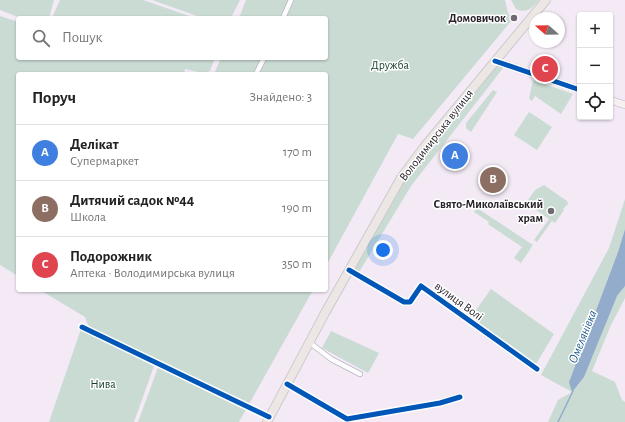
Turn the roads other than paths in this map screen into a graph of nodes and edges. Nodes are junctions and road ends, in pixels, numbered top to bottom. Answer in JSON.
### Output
{"nodes":[{"id":1,"x":291,"y":0,"type":"edge"},
{"id":2,"x":546,"y":0,"type":"edge"},
{"id":3,"x":284,"y":16,"type":"edge"},
{"id":4,"x":263,"y":60,"type":"edge"},
{"id":5,"x":495,"y":61,"type":"junction"},
{"id":6,"x":257,"y":72,"type":"edge"},
{"id":7,"x":577,"y":89,"type":"edge"},
{"id":8,"x":613,"y":101,"type":"edge"},
{"id":9,"x":625,"y":105,"type":"edge"},
{"id":10,"x":349,"y":270,"type":"junction"},
{"id":11,"x":82,"y":327,"type":"dead end"},
{"id":12,"x":310,"y":342,"type":"junction"},
{"id":13,"x":537,"y":369,"type":"dead end"},
{"id":14,"x":360,"y":374,"type":"dead end"},
{"id":15,"x":287,"y":384,"type":"junction"},
{"id":16,"x":460,"y":397,"type":"dead end"},
{"id":17,"x":268,"y":419,"type":"edge"}],
"edges":[{"from":1,"to":3,"type":"street"},
{"from":2,"to":5,"type":"main road","name":"Володимирська вулиця"},
{"from":4,"to":6,"type":"street"},
{"from":5,"to":7,"type":"street"},
{"from":5,"to":10,"type":"main road","name":"Володимирська вулиця"},
{"from":8,"to":9,"type":"street"},
{"from":10,"to":12,"type":"main road","name":"Володимирська вулиця"},
{"from":10,"to":13,"type":"street","name":"вулиця Волі"},
{"from":11,"to":17,"type":"street"},
{"from":12,"to":14,"type":"street"},
{"from":12,"to":15,"type":"main road","name":"Володимирська вулиця"},
{"from":15,"to":16,"type":"street"},
{"from":15,"to":17,"type":"main road","name":"Володимирська вулиця"}]}
